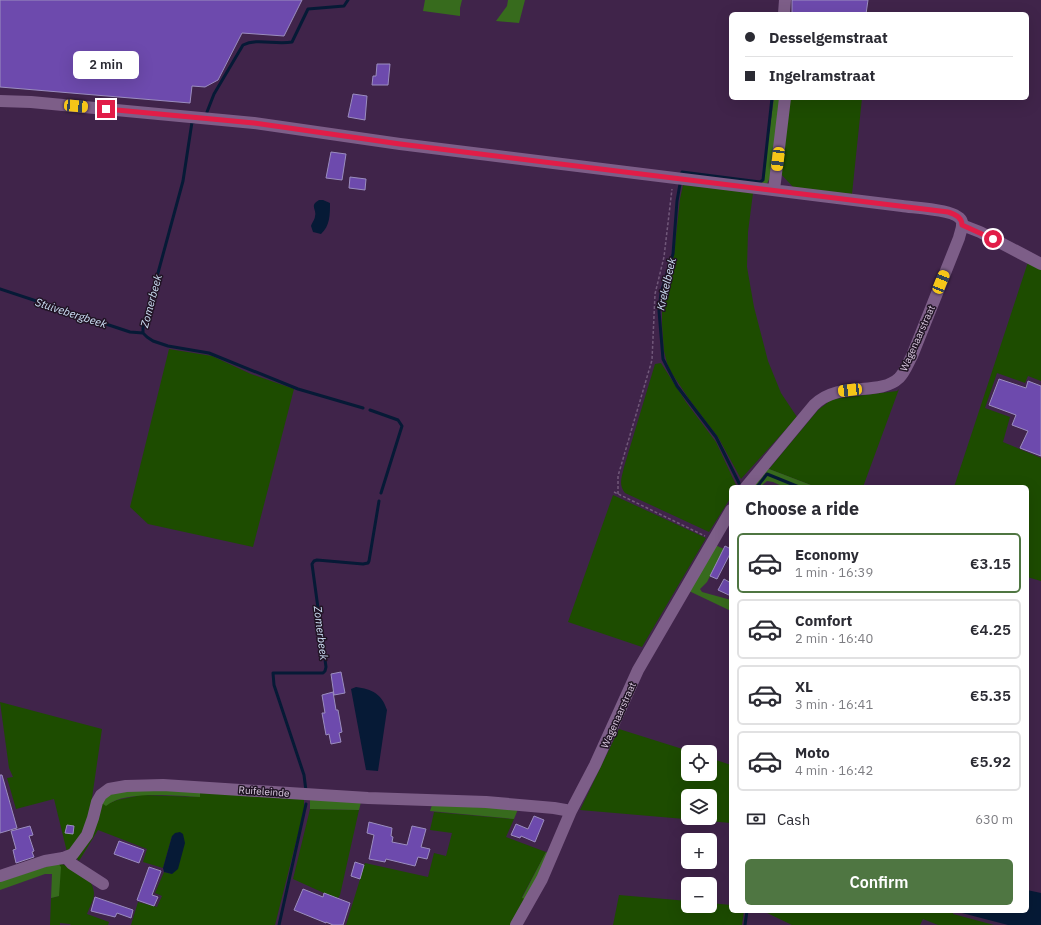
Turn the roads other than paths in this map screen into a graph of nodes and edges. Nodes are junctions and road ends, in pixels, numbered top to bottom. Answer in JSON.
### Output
{"nodes":[{"id":1,"x":786,"y":0,"type":"edge"},
{"id":2,"x":784,"y":12,"type":"edge"},
{"id":3,"x":785,"y":100,"type":"edge"},
{"id":4,"x":0,"y":101,"type":"edge"},
{"id":5,"x":774,"y":190,"type":"junction"},
{"id":6,"x":962,"y":225,"type":"junction"},
{"id":7,"x":1041,"y":264,"type":"edge"},
{"id":8,"x":748,"y":485,"type":"edge"},
{"id":9,"x":729,"y":514,"type":"edge"},
{"id":10,"x":571,"y":811,"type":"junction"},
{"id":11,"x":66,"y":857,"type":"junction"},
{"id":12,"x":0,"y":876,"type":"edge"},
{"id":13,"x":103,"y":884,"type":"dead end"},
{"id":14,"x":516,"y":925,"type":"edge"}],
"edges":[{"from":1,"to":2,"type":"street"},
{"from":3,"to":5,"type":"street"},
{"from":4,"to":5,"type":"street"},
{"from":5,"to":6,"type":"street"},
{"from":6,"to":7,"type":"street"},
{"from":6,"to":8,"type":"street","name":"Wagenaarstraat"},
{"from":9,"to":10,"type":"street","name":"Wagenaarstraat"},
{"from":10,"to":11,"type":"street","name":"Ruifeleinde"},
{"from":10,"to":14,"type":"street","name":"Wagenaarstraat"},
{"from":11,"to":12,"type":"street"},
{"from":11,"to":13,"type":"street"}]}
